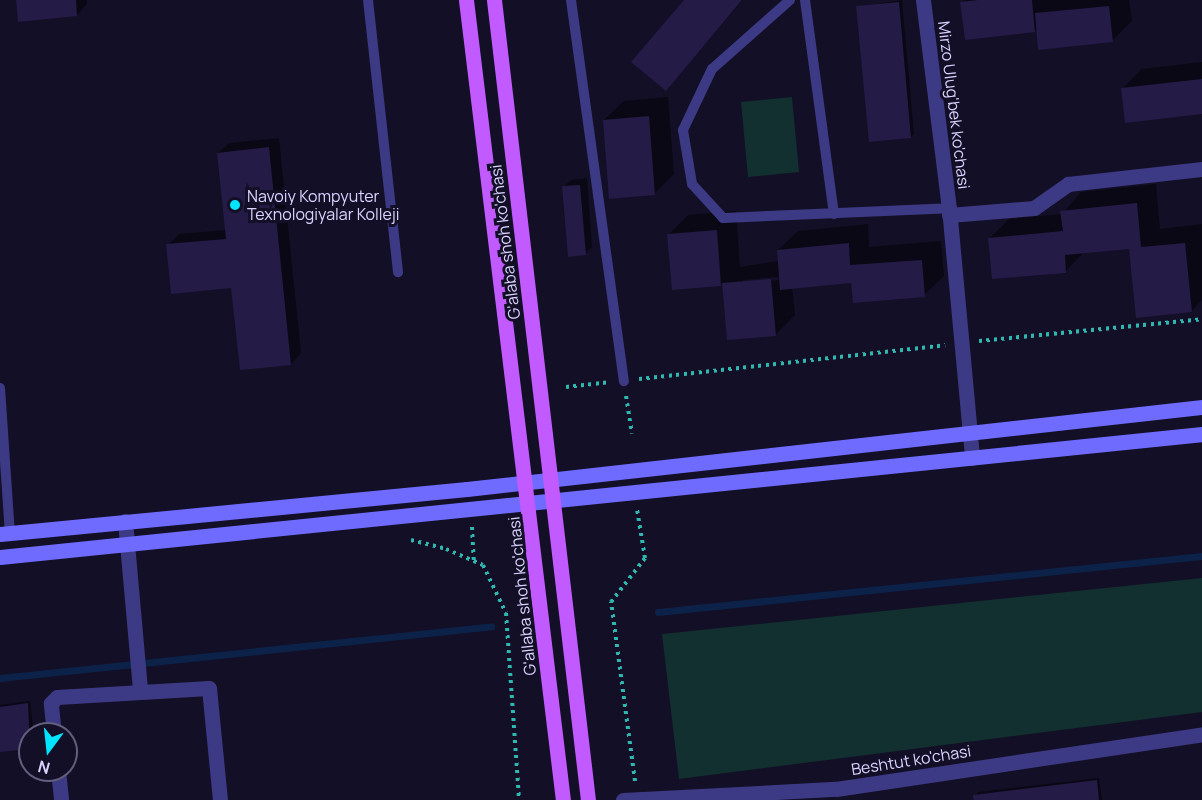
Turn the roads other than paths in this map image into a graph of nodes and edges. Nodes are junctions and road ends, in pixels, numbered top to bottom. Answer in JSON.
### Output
{"nodes":[{"id":1,"x":368,"y":0,"type":"edge"},
{"id":2,"x":466,"y":0,"type":"edge"},
{"id":3,"x":494,"y":0,"type":"edge"},
{"id":4,"x":571,"y":0,"type":"edge"},
{"id":5,"x":790,"y":0,"type":"edge"},
{"id":6,"x":805,"y":0,"type":"edge"},
{"id":7,"x":923,"y":0,"type":"edge"},
{"id":8,"x":1202,"y":169,"type":"edge"},
{"id":9,"x":949,"y":212,"type":"junction"},
{"id":10,"x":834,"y":213,"type":"junction"},
{"id":11,"x":398,"y":272,"type":"dead end"},
{"id":12,"x":624,"y":381,"type":"road end"},
{"id":13,"x":0,"y":388,"type":"edge"},
{"id":14,"x":513,"y":389,"type":"joint"},
{"id":15,"x":1202,"y":407,"type":"edge"},
{"id":16,"x":969,"y":433,"type":"junction"},
{"id":17,"x":1202,"y":434,"type":"edge"},
{"id":18,"x":972,"y":459,"type":"junction"},
{"id":19,"x":553,"y":479,"type":"junction"},
{"id":20,"x":527,"y":482,"type":"junction"},
{"id":21,"x":556,"y":501,"type":"junction"},
{"id":22,"x":530,"y":504,"type":"junction"},
{"id":23,"x":125,"y":521,"type":"junction"},
{"id":24,"x":5,"y":533,"type":"edge"},
{"id":25,"x":127,"y":543,"type":"junction"},
{"id":26,"x":0,"y":557,"type":"edge"},
{"id":27,"x":140,"y":690,"type":"junction"},
{"id":28,"x":53,"y":722,"type":"edge"},
{"id":29,"x":1202,"y":734,"type":"edge"},
{"id":30,"x":59,"y":782,"type":"edge"},
{"id":31,"x":630,"y":799,"type":"edge"},
{"id":32,"x":61,"y":800,"type":"edge"},
{"id":33,"x":220,"y":800,"type":"edge"},
{"id":34,"x":563,"y":800,"type":"edge"},
{"id":35,"x":588,"y":800,"type":"edge"}],
"edges":[{"from":1,"to":11,"type":"lane"},
{"from":2,"to":14,"type":"main road","name":"G'alaba shoh ko'chasi"},
{"from":3,"to":19,"type":"main road","name":"G'alaba shoh ko'chasi"},
{"from":4,"to":12,"type":"lane"},
{"from":5,"to":10,"type":"lane"},
{"from":6,"to":10,"type":"lane"},
{"from":7,"to":9,"type":"street","name":"Mirzo Ulug'bek ko'chasi"},
{"from":8,"to":9,"type":"street"},
{"from":9,"to":10,"type":"lane"},
{"from":9,"to":16,"type":"street","name":"Mirzo Ulug'bek ko'chasi"},
{"from":13,"to":24,"type":"lane"},
{"from":14,"to":20,"type":"main road","name":"G'allaba shoh ko'chasi"},
{"from":15,"to":16,"type":"main road"},
{"from":16,"to":18,"type":"street","name":"Mirzo Ulug'bek ko'chasi"},
{"from":16,"to":19,"type":"main road"},
{"from":17,"to":18,"type":"main road"},
{"from":18,"to":21,"type":"main road"},
{"from":19,"to":20,"type":"main road"},
{"from":19,"to":21,"type":"main road"},
{"from":20,"to":22,"type":"main road","name":"G'allaba shoh ko'chasi"},
{"from":20,"to":23,"type":"main road"},
{"from":21,"to":22,"type":"main road"},
{"from":21,"to":35,"type":"main road"},
{"from":22,"to":25,"type":"main road"},
{"from":22,"to":34,"type":"main road","name":"G'allaba shoh ko'chasi"},
{"from":23,"to":24,"type":"main road"},
{"from":23,"to":25,"type":"street"},
{"from":25,"to":26,"type":"main road"},
{"from":25,"to":27,"type":"street"},
{"from":27,"to":28,"type":"street"},
{"from":27,"to":33,"type":"street"},
{"from":29,"to":31,"type":"street","name":"Beshtut ko'chasi"},
{"from":30,"to":32,"type":"street"}]}
